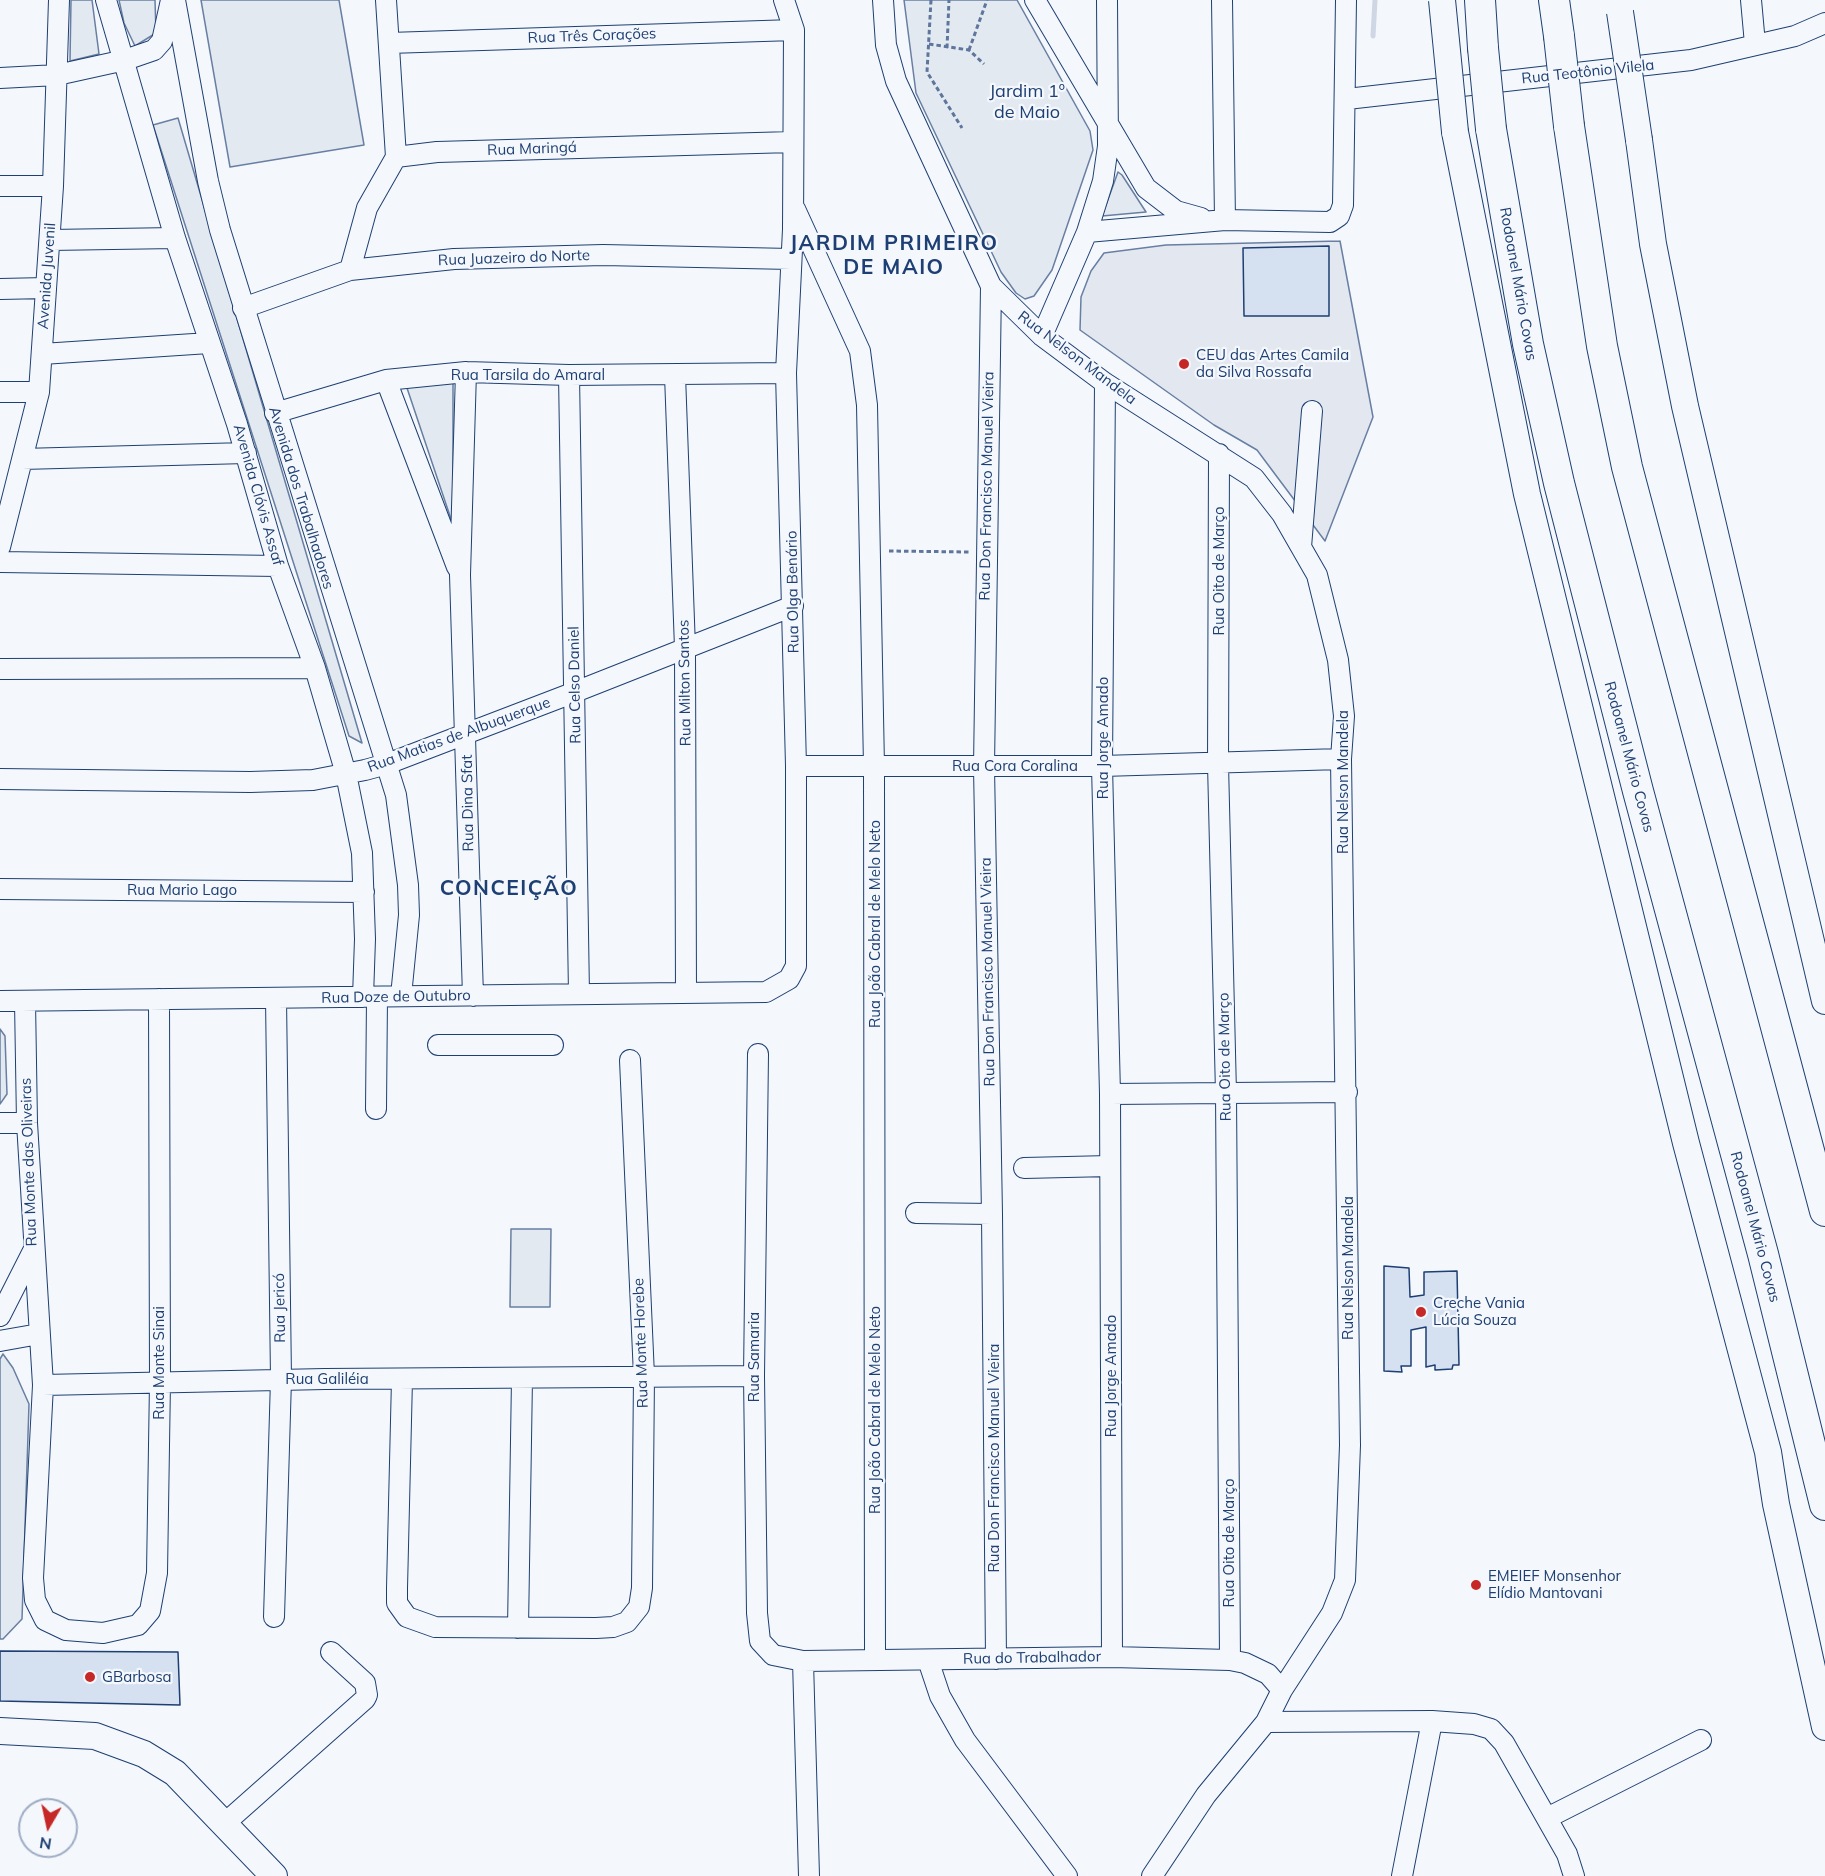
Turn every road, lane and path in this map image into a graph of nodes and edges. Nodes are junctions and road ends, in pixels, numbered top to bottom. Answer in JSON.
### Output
{"nodes":[{"id":1,"x":59,"y":0,"type":"edge"},
{"id":2,"x":106,"y":0,"type":"edge"},
{"id":3,"x":173,"y":0,"type":"edge"},
{"id":4,"x":386,"y":0,"type":"edge"},
{"id":5,"x":784,"y":0,"type":"edge"},
{"id":6,"x":883,"y":0,"type":"edge"},
{"id":7,"x":931,"y":0,"type":"edge"},
{"id":8,"x":949,"y":0,"type":"edge"},
{"id":9,"x":987,"y":0,"type":"edge"},
{"id":10,"x":1035,"y":0,"type":"edge"},
{"id":11,"x":1107,"y":0,"type":"edge"},
{"id":12,"x":1222,"y":0,"type":"edge"},
{"id":13,"x":1346,"y":0,"type":"edge"},
{"id":14,"x":1442,"y":0,"type":"edge"},
{"id":15,"x":1480,"y":0,"type":"edge"},
{"id":16,"x":1554,"y":0,"type":"edge"},
{"id":17,"x":1751,"y":0,"type":"edge"},
{"id":18,"x":1620,"y":6,"type":"edge"},
{"id":19,"x":1825,"y":23,"type":"edge"},
{"id":20,"x":794,"y":30,"type":"junction"},
{"id":21,"x":389,"y":43,"type":"junction"},
{"id":22,"x":928,"y":44,"type":"junction"},
{"id":23,"x":1755,"y":44,"type":"junction"},
{"id":24,"x":947,"y":48,"type":"junction"},
{"id":25,"x":154,"y":50,"type":"junction"},
{"id":26,"x":969,"y":51,"type":"junction"},
{"id":27,"x":125,"y":60,"type":"junction"},
{"id":28,"x":984,"y":64,"type":"dead end"},
{"id":29,"x":189,"y":71,"type":"junction"},
{"id":30,"x":57,"y":75,"type":"junction"},
{"id":31,"x":0,"y":78,"type":"edge"},
{"id":32,"x":1347,"y":99,"type":"junction"},
{"id":33,"x":1107,"y":121,"type":"junction"},
{"id":34,"x":962,"y":128,"type":"dead end"},
{"id":35,"x":792,"y":142,"type":"junction"},
{"id":36,"x":396,"y":157,"type":"junction"},
{"id":37,"x":0,"y":186,"type":"edge"},
{"id":38,"x":53,"y":186,"type":"junction"},
{"id":39,"x":793,"y":204,"type":"junction"},
{"id":40,"x":1217,"y":221,"type":"junction"},
{"id":41,"x":1087,"y":232,"type":"junction"},
{"id":42,"x":175,"y":238,"type":"junction"},
{"id":43,"x":50,"y":240,"type":"junction"},
{"id":44,"x":791,"y":259,"type":"junction"},
{"id":45,"x":350,"y":270,"type":"junction"},
{"id":46,"x":991,"y":286,"type":"junction"},
{"id":47,"x":46,"y":288,"type":"junction"},
{"id":48,"x":0,"y":289,"type":"edge"},
{"id":49,"x":243,"y":308,"type":"junction"},
{"id":50,"x":1042,"y":336,"type":"junction"},
{"id":51,"x":209,"y":344,"type":"junction"},
{"id":52,"x":42,"y":354,"type":"junction"},
{"id":53,"x":466,"y":372,"type":"junction"},
{"id":54,"x":786,"y":373,"type":"junction"},
{"id":55,"x":569,"y":375,"type":"junction"},
{"id":56,"x":675,"y":375,"type":"junction"},
{"id":57,"x":386,"y":380,"type":"junction"},
{"id":58,"x":1105,"y":383,"type":"junction"},
{"id":59,"x":0,"y":392,"type":"edge"},
{"id":60,"x":39,"y":392,"type":"junction"},
{"id":61,"x":1312,"y":411,"type":"dead end"},
{"id":62,"x":275,"y":413,"type":"junction"},
{"id":63,"x":246,"y":453,"type":"junction"},
{"id":64,"x":1219,"y":454,"type":"junction"},
{"id":65,"x":22,"y":459,"type":"junction"},
{"id":66,"x":7,"y":494,"type":"edge"},
{"id":67,"x":1301,"y":547,"type":"junction"},
{"id":68,"x":0,"y":548,"type":"edge"},
{"id":69,"x":871,"y":551,"type":"junction"},
{"id":70,"x":986,"y":552,"type":"junction"},
{"id":71,"x":0,"y":562,"type":"edge"},
{"id":72,"x":278,"y":567,"type":"junction"},
{"id":73,"x":460,"y":575,"type":"junction"},
{"id":74,"x":793,"y":606,"type":"junction"},
{"id":75,"x":686,"y":648,"type":"junction"},
{"id":76,"x":315,"y":668,"type":"junction"},
{"id":77,"x":0,"y":669,"type":"edge"},
{"id":78,"x":575,"y":692,"type":"junction"},
{"id":79,"x":466,"y":733,"type":"junction"},
{"id":80,"x":1341,"y":759,"type":"junction"},
{"id":81,"x":387,"y":764,"type":"junction"},
{"id":82,"x":1218,"y":764,"type":"junction"},
{"id":83,"x":796,"y":766,"type":"junction"},
{"id":84,"x":874,"y":766,"type":"junction"},
{"id":85,"x":1102,"y":766,"type":"junction"},
{"id":86,"x":984,"y":767,"type":"junction"},
{"id":87,"x":346,"y":774,"type":"junction"},
{"id":88,"x":0,"y":779,"type":"edge"},
{"id":89,"x":0,"y":889,"type":"edge"},
{"id":90,"x":364,"y":892,"type":"junction"},
{"id":91,"x":789,"y":979,"type":"joint"},
{"id":92,"x":686,"y":993,"type":"junction"},
{"id":93,"x":579,"y":994,"type":"junction"},
{"id":94,"x":401,"y":996,"type":"junction"},
{"id":95,"x":473,"y":996,"type":"junction"},
{"id":96,"x":370,"y":997,"type":"junction"},
{"id":97,"x":276,"y":998,"type":"junction"},
{"id":98,"x":159,"y":999,"type":"junction"},
{"id":99,"x":0,"y":1001,"type":"edge"},
{"id":100,"x":25,"y":1001,"type":"junction"},
{"id":101,"x":1825,"y":1001,"type":"edge"},
{"id":102,"x":438,"y":1045,"type":"dead end"},
{"id":103,"x":553,"y":1045,"type":"dead end"},
{"id":104,"x":758,"y":1054,"type":"dead end"},
{"id":105,"x":630,"y":1060,"type":"dead end"},
{"id":106,"x":1347,"y":1092,"type":"junction"},
{"id":107,"x":1226,"y":1093,"type":"junction"},
{"id":108,"x":1110,"y":1094,"type":"junction"},
{"id":109,"x":376,"y":1109,"type":"dead end"},
{"id":110,"x":0,"y":1123,"type":"edge"},
{"id":111,"x":27,"y":1123,"type":"junction"},
{"id":112,"x":1110,"y":1166,"type":"junction"},
{"id":113,"x":1024,"y":1168,"type":"dead end"},
{"id":114,"x":1825,"y":1211,"type":"edge"},
{"id":115,"x":916,"y":1213,"type":"dead end"},
{"id":116,"x":992,"y":1214,"type":"junction"},
{"id":117,"x":34,"y":1248,"type":"junction"},
{"id":118,"x":0,"y":1316,"type":"edge"},
{"id":119,"x":39,"y":1334,"type":"junction"},
{"id":120,"x":0,"y":1341,"type":"edge"},
{"id":121,"x":644,"y":1376,"type":"junction"},
{"id":122,"x":754,"y":1376,"type":"junction"},
{"id":123,"x":522,"y":1378,"type":"junction"},
{"id":124,"x":281,"y":1379,"type":"junction"},
{"id":125,"x":402,"y":1379,"type":"junction"},
{"id":126,"x":160,"y":1382,"type":"junction"},
{"id":127,"x":43,"y":1385,"type":"junction"},
{"id":128,"x":1825,"y":1505,"type":"edge"},
{"id":129,"x":274,"y":1617,"type":"dead end"},
{"id":130,"x":518,"y":1628,"type":"junction"},
{"id":131,"x":331,"y":1652,"type":"dead end"},
{"id":132,"x":773,"y":1655,"type":"joint"},
{"id":133,"x":1112,"y":1657,"type":"junction"},
{"id":134,"x":875,"y":1659,"type":"junction"},
{"id":135,"x":996,"y":1659,"type":"junction"},
{"id":136,"x":928,"y":1660,"type":"junction"},
{"id":137,"x":1230,"y":1660,"type":"junction"},
{"id":138,"x":803,"y":1661,"type":"junction"},
{"id":139,"x":1282,"y":1690,"type":"junction"},
{"id":140,"x":1432,"y":1720,"type":"junction"},
{"id":141,"x":1266,"y":1722,"type":"junction"},
{"id":142,"x":1825,"y":1727,"type":"edge"},
{"id":143,"x":0,"y":1731,"type":"edge"},
{"id":144,"x":1701,"y":1740,"type":"dead end"},
{"id":145,"x":1547,"y":1818,"type":"junction"},
{"id":146,"x":224,"y":1824,"type":"junction"},
{"id":147,"x":274,"y":1876,"type":"edge"},
{"id":148,"x":809,"y":1876,"type":"edge"},
{"id":149,"x":1067,"y":1876,"type":"edge"},
{"id":150,"x":1152,"y":1876,"type":"edge"},
{"id":151,"x":1402,"y":1876,"type":"edge"},
{"id":152,"x":1574,"y":1876,"type":"edge"}],
"edges":[{"from":1,"to":30,"type":"street","name":"Avenida Juvenil"},
{"from":2,"to":27,"type":"street","name":"Avenida Clóvis Assaf"},
{"from":3,"to":25,"type":"street"},
{"from":3,"to":29,"type":"street","name":"Avenida dos Trabalhadores"},
{"from":4,"to":21,"type":"street"},
{"from":5,"to":20,"type":"street","name":"Rua Olga Benário"},
{"from":6,"to":46,"type":"street","name":"Rua Nelson Mandela"},
{"from":7,"to":22,"type":"path"},
{"from":8,"to":24,"type":"path"},
{"from":9,"to":26,"type":"path"},
{"from":10,"to":33,"type":"street"},
{"from":11,"to":33,"type":"street"},
{"from":12,"to":40,"type":"street"},
{"from":13,"to":32,"type":"street"},
{"from":14,"to":142,"type":"main road","bridge":true},
{"from":15,"to":128,"type":"highway","name":"Rodoanel Mário Covas","bridge":true},
{"from":16,"to":114,"type":"highway","bridge":true},
{"from":17,"to":23,"type":"street"},
{"from":18,"to":101,"type":"main road","bridge":true},
{"from":19,"to":23,"type":"street","name":"Rua Teotônio Vilela"},
{"from":20,"to":21,"type":"street","name":"Rua Três Corações"},
{"from":20,"to":35,"type":"street","name":"Rua Olga Benário"},
{"from":21,"to":36,"type":"street"},
{"from":22,"to":24,"type":"path"},
{"from":22,"to":34,"type":"path"},
{"from":23,"to":32,"type":"street","name":"Rua Teotônio Vilela"},
{"from":24,"to":26,"type":"path"},
{"from":25,"to":27,"type":"street"},
{"from":25,"to":29,"type":"street"},
{"from":26,"to":28,"type":"path"},
{"from":27,"to":30,"type":"street"},
{"from":27,"to":42,"type":"street","name":"Avenida Clóvis Assaf"},
{"from":29,"to":49,"type":"street","name":"Avenida dos Trabalhadores"},
{"from":30,"to":31,"type":"street"},
{"from":30,"to":38,"type":"street","name":"Avenida Juvenil"},
{"from":32,"to":40,"type":"street"},
{"from":33,"to":40,"type":"street"},
{"from":33,"to":41,"type":"street"},
{"from":35,"to":36,"type":"street","name":"Rua Maringá"},
{"from":35,"to":39,"type":"street","name":"Rua Olga Benário"},
{"from":36,"to":45,"type":"street"},
{"from":37,"to":38,"type":"street"},
{"from":38,"to":43,"type":"street","name":"Avenida Juvenil"},
{"from":39,"to":44,"type":"street","name":"Rua Olga Benário"},
{"from":39,"to":69,"type":"street","name":"Rua João Cabral de Melo Neto"},
{"from":40,"to":41,"type":"street"},
{"from":41,"to":50,"type":"street"},
{"from":42,"to":43,"type":"street"},
{"from":42,"to":51,"type":"street","name":"Avenida Clóvis Assaf"},
{"from":43,"to":47,"type":"street","name":"Avenida Juvenil"},
{"from":44,"to":45,"type":"street","name":"Rua Juazeiro do Norte"},
{"from":44,"to":54,"type":"street","name":"Rua Olga Benário"},
{"from":45,"to":49,"type":"street","name":"Rua Juazeiro do Norte"},
{"from":46,"to":50,"type":"street","name":"Rua Nelson Mandela"},
{"from":46,"to":70,"type":"street","name":"Rua Don Francisco Manuel Vieira"},
{"from":47,"to":48,"type":"street"},
{"from":47,"to":52,"type":"street","name":"Avenida Juvenil"},
{"from":49,"to":62,"type":"street","name":"Avenida dos Trabalhadores"},
{"from":50,"to":58,"type":"street","name":"Rua Nelson Mandela"},
{"from":51,"to":52,"type":"street"},
{"from":51,"to":63,"type":"street","name":"Avenida Clóvis Assaf"},
{"from":52,"to":60,"type":"street","name":"Avenida Juvenil"},
{"from":53,"to":55,"type":"street","name":"Rua Tarsila do Amaral"},
{"from":53,"to":57,"type":"street","name":"Rua Tarsila do Amaral"},
{"from":53,"to":73,"type":"street","name":"Rua Dina Sfat"},
{"from":54,"to":56,"type":"street","name":"Rua Tarsila do Amaral"},
{"from":54,"to":74,"type":"street","name":"Rua Olga Benário"},
{"from":55,"to":56,"type":"street","name":"Rua Tarsila do Amaral"},
{"from":55,"to":78,"type":"street","name":"Rua Celso Daniel"},
{"from":56,"to":75,"type":"street","name":"Rua Milton Santos"},
{"from":57,"to":62,"type":"street","name":"Rua Tarsila do Amaral"},
{"from":57,"to":73,"type":"street","name":"Rua Dina Sfat"},
{"from":58,"to":64,"type":"street","name":"Rua Nelson Mandela"},
{"from":58,"to":85,"type":"street","name":"Rua Jorge Amado"},
{"from":59,"to":60,"type":"street"},
{"from":60,"to":65,"type":"street","name":"Avenida Juvenil"},
{"from":61,"to":67,"type":"street"},
{"from":62,"to":81,"type":"street","name":"Avenida dos Trabalhadores"},
{"from":63,"to":65,"type":"street"},
{"from":63,"to":72,"type":"street","name":"Avenida Clóvis Assaf"},
{"from":64,"to":67,"type":"street","name":"Rua Nelson Mandela"},
{"from":64,"to":82,"type":"street","name":"Rua Oito de Março"},
{"from":65,"to":66,"type":"street","name":"Avenida Juvenil"},
{"from":66,"to":68,"type":"street","name":"Avenida Juvenil"},
{"from":67,"to":80,"type":"street","name":"Rua Nelson Mandela"},
{"from":69,"to":70,"type":"path"},
{"from":69,"to":84,"type":"street","name":"Rua João Cabral de Melo Neto"},
{"from":70,"to":86,"type":"street","name":"Rua Don Francisco Manuel Vieira"},
{"from":71,"to":72,"type":"street"},
{"from":72,"to":76,"type":"street","name":"Avenida Clóvis Assaf"},
{"from":73,"to":79,"type":"street","name":"Rua Dina Sfat"},
{"from":74,"to":75,"type":"street","name":"Rua Matias de Albuquerque"},
{"from":74,"to":83,"type":"street","name":"Rua Olga Benário"},
{"from":75,"to":78,"type":"street","name":"Rua Matias de Albuquerque"},
{"from":75,"to":92,"type":"street","name":"Rua Milton Santos"},
{"from":76,"to":77,"type":"street"},
{"from":76,"to":87,"type":"street","name":"Avenida Clóvis Assaf"},
{"from":78,"to":79,"type":"street","name":"Rua Matias de Albuquerque"},
{"from":78,"to":93,"type":"street","name":"Rua Celso Daniel"},
{"from":79,"to":81,"type":"street","name":"Rua Matias de Albuquerque"},
{"from":79,"to":95,"type":"street","name":"Rua Dina Sfat"},
{"from":80,"to":82,"type":"street","name":"Rua Cora Coralina"},
{"from":80,"to":106,"type":"street","name":"Rua Nelson Mandela"},
{"from":81,"to":87,"type":"street","name":"Rua Matias de Albuquerque"},
{"from":81,"to":94,"type":"street","name":"Avenida dos Trabalhadores"},
{"from":82,"to":85,"type":"street","name":"Rua Cora Coralina"},
{"from":82,"to":107,"type":"street","name":"Rua Oito de Março"},
{"from":83,"to":84,"type":"street","name":"Rua Cora Coralina"},
{"from":83,"to":91,"type":"street","name":"Rua Olga Benário"},
{"from":84,"to":86,"type":"street","name":"Rua Cora Coralina"},
{"from":84,"to":134,"type":"street","name":"Rua João Cabral de Melo Neto"},
{"from":85,"to":86,"type":"street","name":"Rua Cora Coralina"},
{"from":85,"to":108,"type":"street","name":"Rua Jorge Amado"},
{"from":86,"to":116,"type":"street","name":"Rua Don Francisco Manuel Vieira"},
{"from":87,"to":88,"type":"street","name":"Rua Matias de Albuquerque"},
{"from":87,"to":90,"type":"street","name":"Avenida Clóvis Assaf"},
{"from":89,"to":90,"type":"street","name":"Rua Mario Lago"},
{"from":90,"to":96,"type":"street","name":"Avenida Clóvis Assaf"},
{"from":91,"to":92,"type":"street","name":"Rua Doze de Outubro"},
{"from":92,"to":93,"type":"street","name":"Rua Doze de Outubro"},
{"from":93,"to":95,"type":"street","name":"Rua Doze de Outubro"},
{"from":94,"to":95,"type":"street","name":"Rua Doze de Outubro"},
{"from":94,"to":96,"type":"street","name":"Rua Doze de Outubro"},
{"from":96,"to":97,"type":"street","name":"Rua Doze de Outubro"},
{"from":96,"to":109,"type":"street","name":"Avenida Clóvis Assaf"},
{"from":97,"to":98,"type":"street","name":"Rua Doze de Outubro"},
{"from":97,"to":124,"type":"street","name":"Rua Jericó"},
{"from":98,"to":100,"type":"street","name":"Rua Doze de Outubro"},
{"from":98,"to":126,"type":"street","name":"Rua Monte Sinai"},
{"from":99,"to":100,"type":"street","name":"Rua Doze de Outubro"},
{"from":100,"to":111,"type":"street","name":"Rua Monte das Oliveiras"},
{"from":102,"to":103,"type":"street"},
{"from":104,"to":122,"type":"street","name":"Rua Samaria"},
{"from":105,"to":121,"type":"street","name":"Rua Monte Horebe"},
{"from":106,"to":107,"type":"street"},
{"from":106,"to":139,"type":"street","name":"Rua Nelson Mandela"},
{"from":107,"to":108,"type":"street"},
{"from":107,"to":137,"type":"street","name":"Rua Oito de Março"},
{"from":108,"to":112,"type":"street","name":"Rua Jorge Amado"},
{"from":110,"to":111,"type":"street"},
{"from":111,"to":117,"type":"street","name":"Rua Monte das Oliveiras"},
{"from":112,"to":113,"type":"street"},
{"from":112,"to":133,"type":"street","name":"Rua Jorge Amado"},
{"from":115,"to":116,"type":"street"},
{"from":116,"to":135,"type":"street","name":"Rua Don Francisco Manuel Vieira"},
{"from":117,"to":118,"type":"street","name":"Rua Monte das Oliveiras"},
{"from":117,"to":119,"type":"street"},
{"from":119,"to":120,"type":"street"},
{"from":119,"to":127,"type":"street"},
{"from":121,"to":122,"type":"street","name":"Rua Galiléia"},
{"from":121,"to":123,"type":"street","name":"Rua Galiléia"},
{"from":121,"to":130,"type":"street","name":"Rua Monte Horebe"},
{"from":122,"to":132,"type":"street","name":"Rua Samaria"},
{"from":123,"to":125,"type":"street","name":"Rua Galiléia"},
{"from":123,"to":130,"type":"street"},
{"from":124,"to":125,"type":"street","name":"Rua Galiléia"},
{"from":124,"to":126,"type":"street","name":"Rua Galiléia"},
{"from":124,"to":129,"type":"street","name":"Rua Jericó"},
{"from":125,"to":130,"type":"street"},
{"from":126,"to":127,"type":"street","name":"Rua Galiléia"},
{"from":126,"to":127,"type":"street","name":"Rua Monte Sinai"},
{"from":131,"to":146,"type":"street"},
{"from":132,"to":138,"type":"street","name":"Rua do Trabalhador"},
{"from":133,"to":135,"type":"street","name":"Rua do Trabalhador"},
{"from":133,"to":137,"type":"street","name":"Rua do Trabalhador"},
{"from":134,"to":136,"type":"street","name":"Rua do Trabalhador"},
{"from":134,"to":138,"type":"street","name":"Rua do Trabalhador"},
{"from":135,"to":136,"type":"street","name":"Rua do Trabalhador"},
{"from":136,"to":149,"type":"street"},
{"from":137,"to":139,"type":"street","name":"Rua do Trabalhador"},
{"from":138,"to":148,"type":"street"},
{"from":139,"to":141,"type":"street","name":"Rua Nelson Mandela"},
{"from":140,"to":141,"type":"street"},
{"from":140,"to":145,"type":"street"},
{"from":140,"to":151,"type":"street"},
{"from":141,"to":150,"type":"street","name":"Rua Nelson Mandela"},
{"from":143,"to":146,"type":"main road"},
{"from":144,"to":145,"type":"street"},
{"from":145,"to":152,"type":"street"},
{"from":146,"to":147,"type":"main road"}]}
